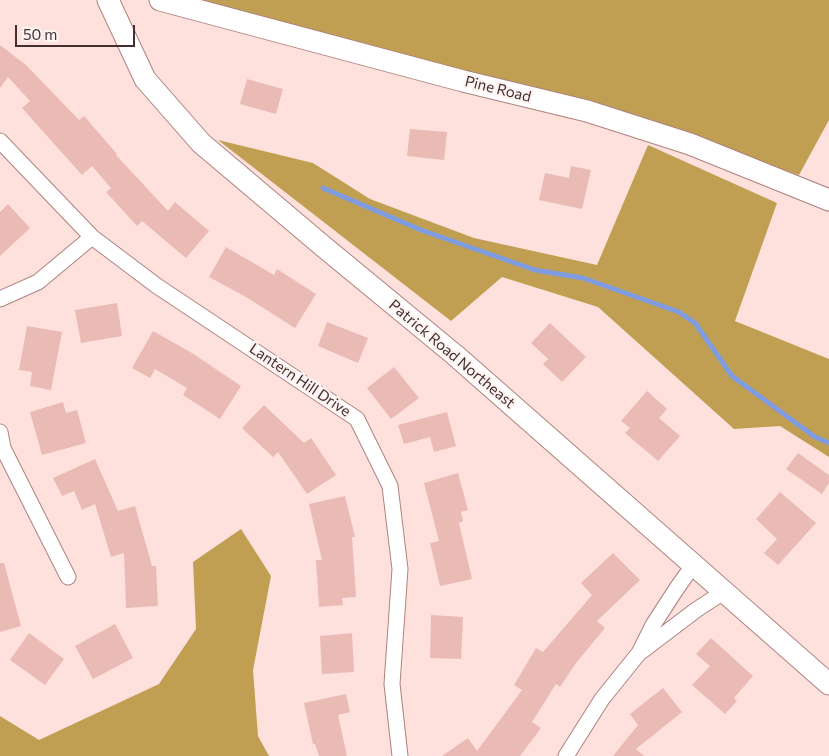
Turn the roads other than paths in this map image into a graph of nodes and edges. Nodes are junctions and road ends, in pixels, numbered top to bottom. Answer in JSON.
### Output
{"nodes":[{"id":1,"x":108,"y":0,"type":"edge"},
{"id":2,"x":160,"y":0,"type":"edge"},
{"id":3,"x":0,"y":141,"type":"edge"},
{"id":4,"x":829,"y":200,"type":"edge"},
{"id":5,"x":92,"y":237,"type":"junction"},
{"id":6,"x":0,"y":299,"type":"edge"},
{"id":7,"x":0,"y":432,"type":"edge"},
{"id":8,"x":694,"y":564,"type":"junction"},
{"id":9,"x":68,"y":577,"type":"dead end"},
{"id":10,"x":726,"y":591,"type":"junction"},
{"id":11,"x":639,"y":653,"type":"junction"},
{"id":12,"x":829,"y":684,"type":"edge"},
{"id":13,"x":400,"y":756,"type":"edge"},
{"id":14,"x":566,"y":756,"type":"edge"}],
"edges":[{"from":1,"to":8,"type":"street","name":"Patrick Road Northeast"},
{"from":2,"to":4,"type":"street","name":"Pine Road"},
{"from":3,"to":5,"type":"street","name":"Lantern Hill Drive"},
{"from":5,"to":6,"type":"street"},
{"from":5,"to":13,"type":"street","name":"Lantern Hill Drive"},
{"from":7,"to":9,"type":"street"},
{"from":8,"to":10,"type":"street","name":"Patrick Road Northeast"},
{"from":8,"to":11,"type":"street"},
{"from":10,"to":11,"type":"street"},
{"from":10,"to":12,"type":"street","name":"Patrick Road Northeast"},
{"from":11,"to":14,"type":"street"}]}
